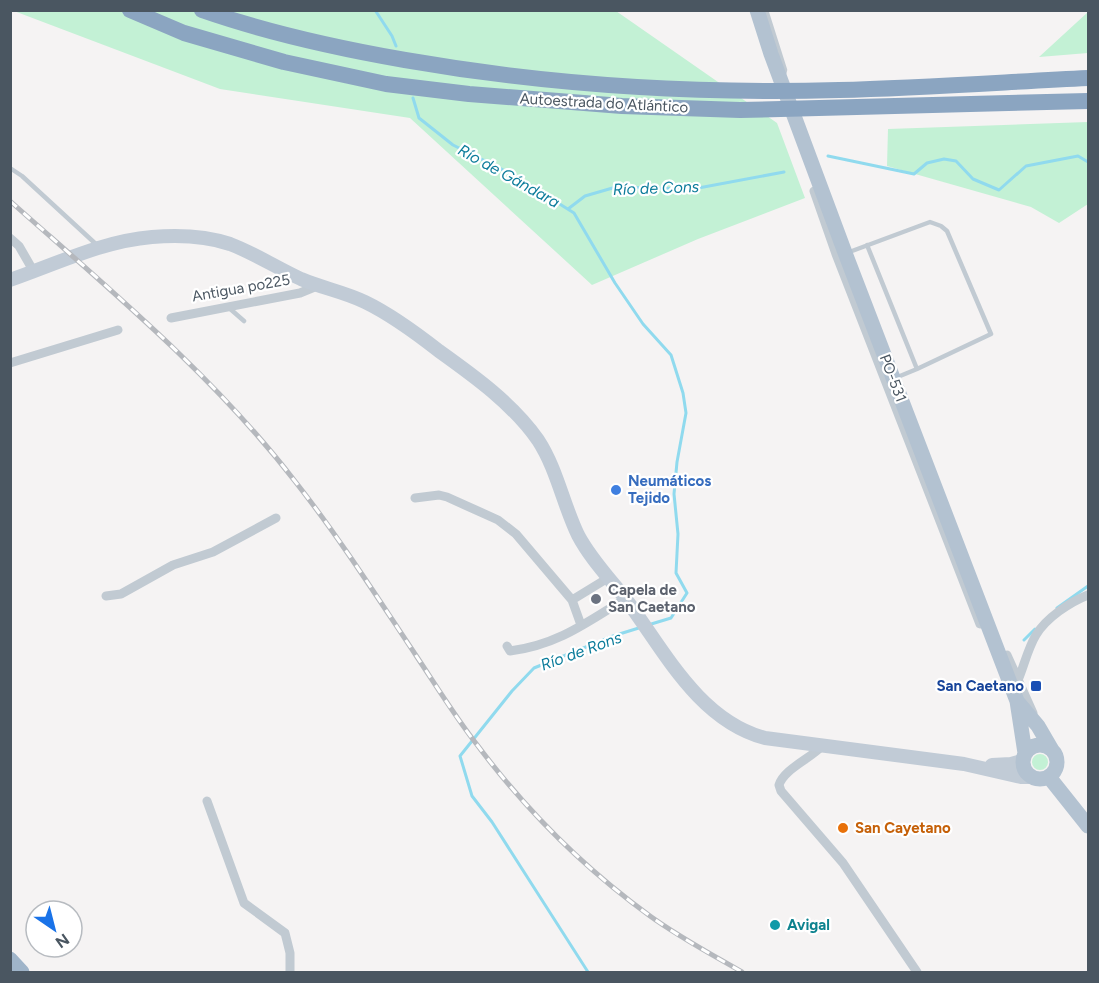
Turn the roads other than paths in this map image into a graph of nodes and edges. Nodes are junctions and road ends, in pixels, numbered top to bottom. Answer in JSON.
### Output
{"nodes":[{"id":1,"x":130,"y":10,"type":"edge"},
{"id":2,"x":202,"y":10,"type":"edge"},
{"id":3,"x":757,"y":10,"type":"edge"},
{"id":4,"x":766,"y":10,"type":"edge"},
{"id":5,"x":1089,"y":78,"type":"edge"},
{"id":6,"x":781,"y":82,"type":"junction"},
{"id":7,"x":1089,"y":101,"type":"edge"},
{"id":8,"x":801,"y":135,"type":"junction"},
{"id":9,"x":10,"y":168,"type":"edge"},
{"id":10,"x":10,"y":238,"type":"edge"},
{"id":11,"x":867,"y":245,"type":"junction"},
{"id":12,"x":100,"y":248,"type":"junction"},
{"id":13,"x":852,"y":251,"type":"junction"},
{"id":14,"x":34,"y":272,"type":"junction"},
{"id":15,"x":10,"y":280,"type":"edge"},
{"id":16,"x":316,"y":286,"type":"junction"},
{"id":17,"x":227,"y":306,"type":"junction"},
{"id":18,"x":171,"y":318,"type":"dead end"},
{"id":19,"x":244,"y":321,"type":"dead end"},
{"id":20,"x":118,"y":330,"type":"dead end"},
{"id":21,"x":10,"y":363,"type":"edge"},
{"id":22,"x":917,"y":369,"type":"junction"},
{"id":23,"x":900,"y":376,"type":"junction"},
{"id":24,"x":415,"y":498,"type":"dead end"},
{"id":25,"x":276,"y":518,"type":"dead end"},
{"id":26,"x":608,"y":578,"type":"junction"},
{"id":27,"x":1089,"y":595,"type":"edge"},
{"id":28,"x":106,"y":596,"type":"dead end"},
{"id":29,"x":625,"y":599,"type":"junction"},
{"id":30,"x":572,"y":600,"type":"junction"},
{"id":31,"x":581,"y":625,"type":"junction"},
{"id":32,"x":507,"y":646,"type":"dead end"},
{"id":33,"x":1018,"y":680,"type":"junction"},
{"id":34,"x":1017,"y":701,"type":"junction"},
{"id":35,"x":1038,"y":726,"type":"junction"},
{"id":36,"x":1022,"y":736,"type":"junction"},
{"id":37,"x":822,"y":746,"type":"junction"},
{"id":38,"x":1052,"y":750,"type":"junction"},
{"id":39,"x":1024,"y":757,"type":"junction"},
{"id":40,"x":970,"y":765,"type":"junction"},
{"id":41,"x":1031,"y":777,"type":"junction"},
{"id":42,"x":1049,"y":777,"type":"junction"},
{"id":43,"x":207,"y":801,"type":"dead end"},
{"id":44,"x":1089,"y":826,"type":"edge"},
{"id":45,"x":10,"y":959,"type":"edge"},
{"id":46,"x":22,"y":972,"type":"edge"},
{"id":47,"x":290,"y":972,"type":"edge"},
{"id":48,"x":917,"y":972,"type":"edge"}],
"edges":[{"from":1,"to":7,"type":"highway","name":"Autoestrada do Atlántico"},
{"from":2,"to":5,"type":"highway","name":"Autoestrada do Atlántico"},
{"from":3,"to":6,"type":"main road","name":"PO-531"},
{"from":4,"to":6,"type":"lane"},
{"from":6,"to":8,"type":"main road","name":"PO-531"},
{"from":8,"to":13,"type":"street","number":"PO-531"},
{"from":8,"to":34,"type":"main road","name":"PO-531"},
{"from":8,"to":36,"type":"street","number":"PO-531"},
{"from":9,"to":12,"type":"lane"},
{"from":10,"to":14,"type":"street"},
{"from":11,"to":13,"type":"lane"},
{"from":11,"to":22,"type":"lane"},
{"from":11,"to":22,"type":"lane"},
{"from":12,"to":14,"type":"main road"},
{"from":12,"to":16,"type":"main road"},
{"from":13,"to":23,"type":"street","number":"PO-531"},
{"from":14,"to":15,"type":"main road"},
{"from":16,"to":17,"type":"street","name":"Antigua po225"},
{"from":16,"to":26,"type":"main road"},
{"from":17,"to":18,"type":"street","name":"Antigua po225"},
{"from":17,"to":19,"type":"lane"},
{"from":20,"to":21,"type":"street"},
{"from":22,"to":23,"type":"lane"},
{"from":23,"to":33,"type":"street","number":"PO-531"},
{"from":24,"to":30,"type":"street"},
{"from":25,"to":28,"type":"street"},
{"from":26,"to":29,"type":"main road"},
{"from":26,"to":30,"type":"street"},
{"from":27,"to":33,"type":"street"},
{"from":29,"to":31,"type":"street"},
{"from":29,"to":37,"type":"main road"},
{"from":30,"to":31,"type":"street"},
{"from":31,"to":32,"type":"street"},
{"from":33,"to":35,"type":"street","number":"PO-531"},
{"from":34,"to":35,"type":"main road"},
{"from":34,"to":36,"type":"main road"},
{"from":35,"to":38,"type":"main road","number":"PO-531"},
{"from":36,"to":39,"type":"main road"},
{"from":37,"to":40,"type":"main road"},
{"from":37,"to":48,"type":"street"},
{"from":38,"to":39,"type":"main road"},
{"from":38,"to":42,"type":"main road"},
{"from":39,"to":40,"type":"main road"},
{"from":39,"to":41,"type":"main road"},
{"from":40,"to":41,"type":"main road"},
{"from":41,"to":42,"type":"main road"},
{"from":42,"to":44,"type":"main road"},
{"from":43,"to":47,"type":"street"},
{"from":45,"to":46,"type":"highway"}]}
